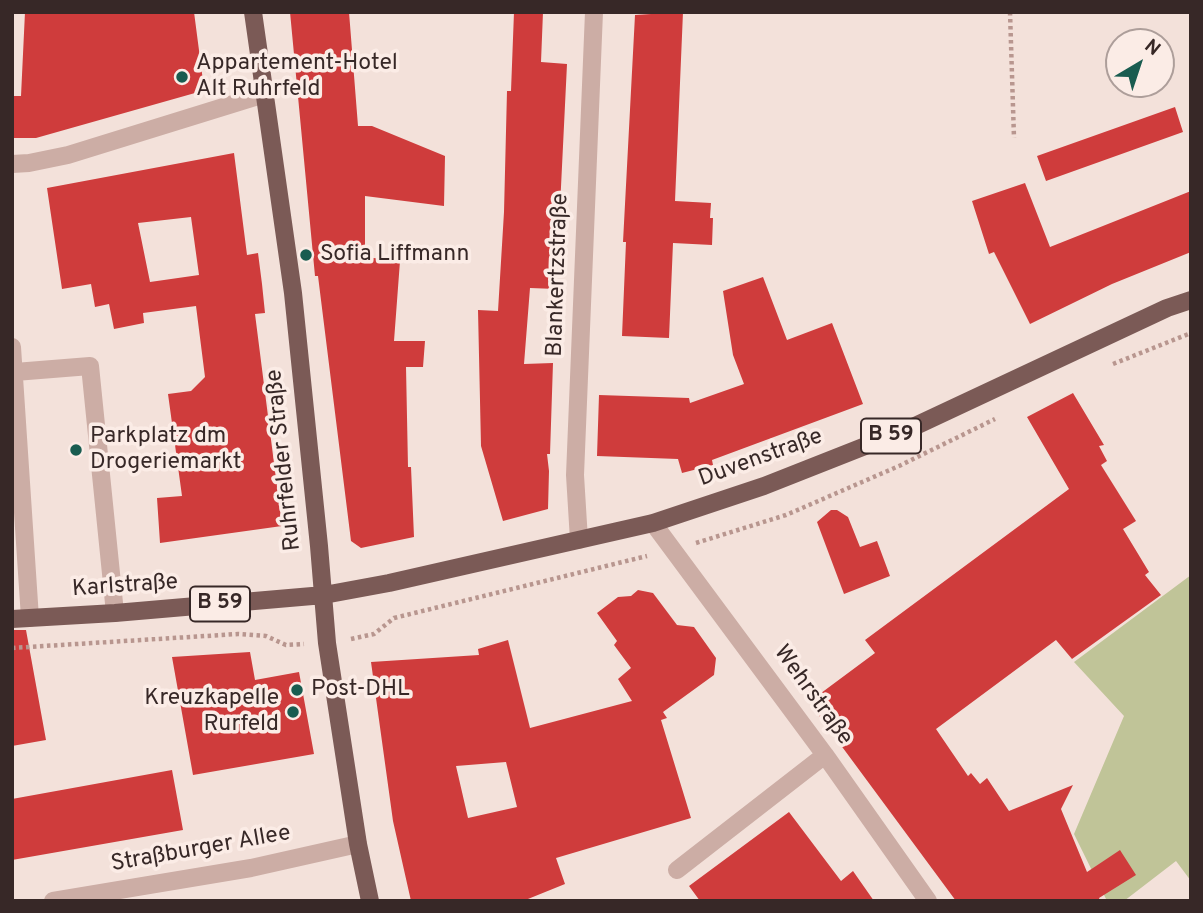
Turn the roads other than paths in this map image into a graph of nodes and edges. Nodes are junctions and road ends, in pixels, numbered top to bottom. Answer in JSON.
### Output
{"nodes":[{"id":1,"x":253,"y":12,"type":"edge"},
{"id":2,"x":594,"y":12,"type":"edge"},
{"id":3,"x":265,"y":94,"type":"junction"},
{"id":4,"x":12,"y":164,"type":"edge"},
{"id":5,"x":1191,"y":300,"type":"edge"},
{"id":6,"x":12,"y":347,"type":"edge"},
{"id":7,"x":15,"y":372,"type":"junction"},
{"id":8,"x":653,"y":523,"type":"junction"},
{"id":9,"x":579,"y":540,"type":"junction"},
{"id":10,"x":324,"y":595,"type":"junction"},
{"id":11,"x":115,"y":613,"type":"junction"},
{"id":12,"x":21,"y":619,"type":"edge"},
{"id":13,"x":825,"y":755,"type":"junction"},
{"id":14,"x":358,"y":845,"type":"junction"},
{"id":15,"x":677,"y":870,"type":"dead end"},
{"id":16,"x":53,"y":901,"type":"edge"},
{"id":17,"x":370,"y":901,"type":"edge"},
{"id":18,"x":928,"y":901,"type":"edge"}],
"edges":[{"from":1,"to":3,"type":"main road","name":"Ruhrfelder Straße"},
{"from":2,"to":9,"type":"street","name":"Blankertzstraße"},
{"from":3,"to":4,"type":"street"},
{"from":3,"to":10,"type":"main road","name":"Ruhrfelder Straße"},
{"from":5,"to":8,"type":"main road","name":"Duvenstraße","number":"B 59"},
{"from":6,"to":7,"type":"street"},
{"from":7,"to":11,"type":"street"},
{"from":7,"to":12,"type":"street"},
{"from":8,"to":9,"type":"main road","name":"Duvenstraße","number":"B 59"},
{"from":8,"to":13,"type":"street","name":"Wehrstraße"},
{"from":9,"to":10,"type":"main road","name":"Duvenstraße","number":"B 59"},
{"from":10,"to":11,"type":"main road","name":"Karlstraße","number":"B 59"},
{"from":10,"to":14,"type":"main road","name":"Ruhrfelder Straße"},
{"from":11,"to":12,"type":"main road","name":"Karlstraße","number":"B 59"},
{"from":13,"to":15,"type":"street"},
{"from":13,"to":18,"type":"street","name":"Wehrstraße"},
{"from":14,"to":16,"type":"street","name":"Straßburger Allee"},
{"from":14,"to":17,"type":"main road","name":"Ruhrfelder Straße"}]}
